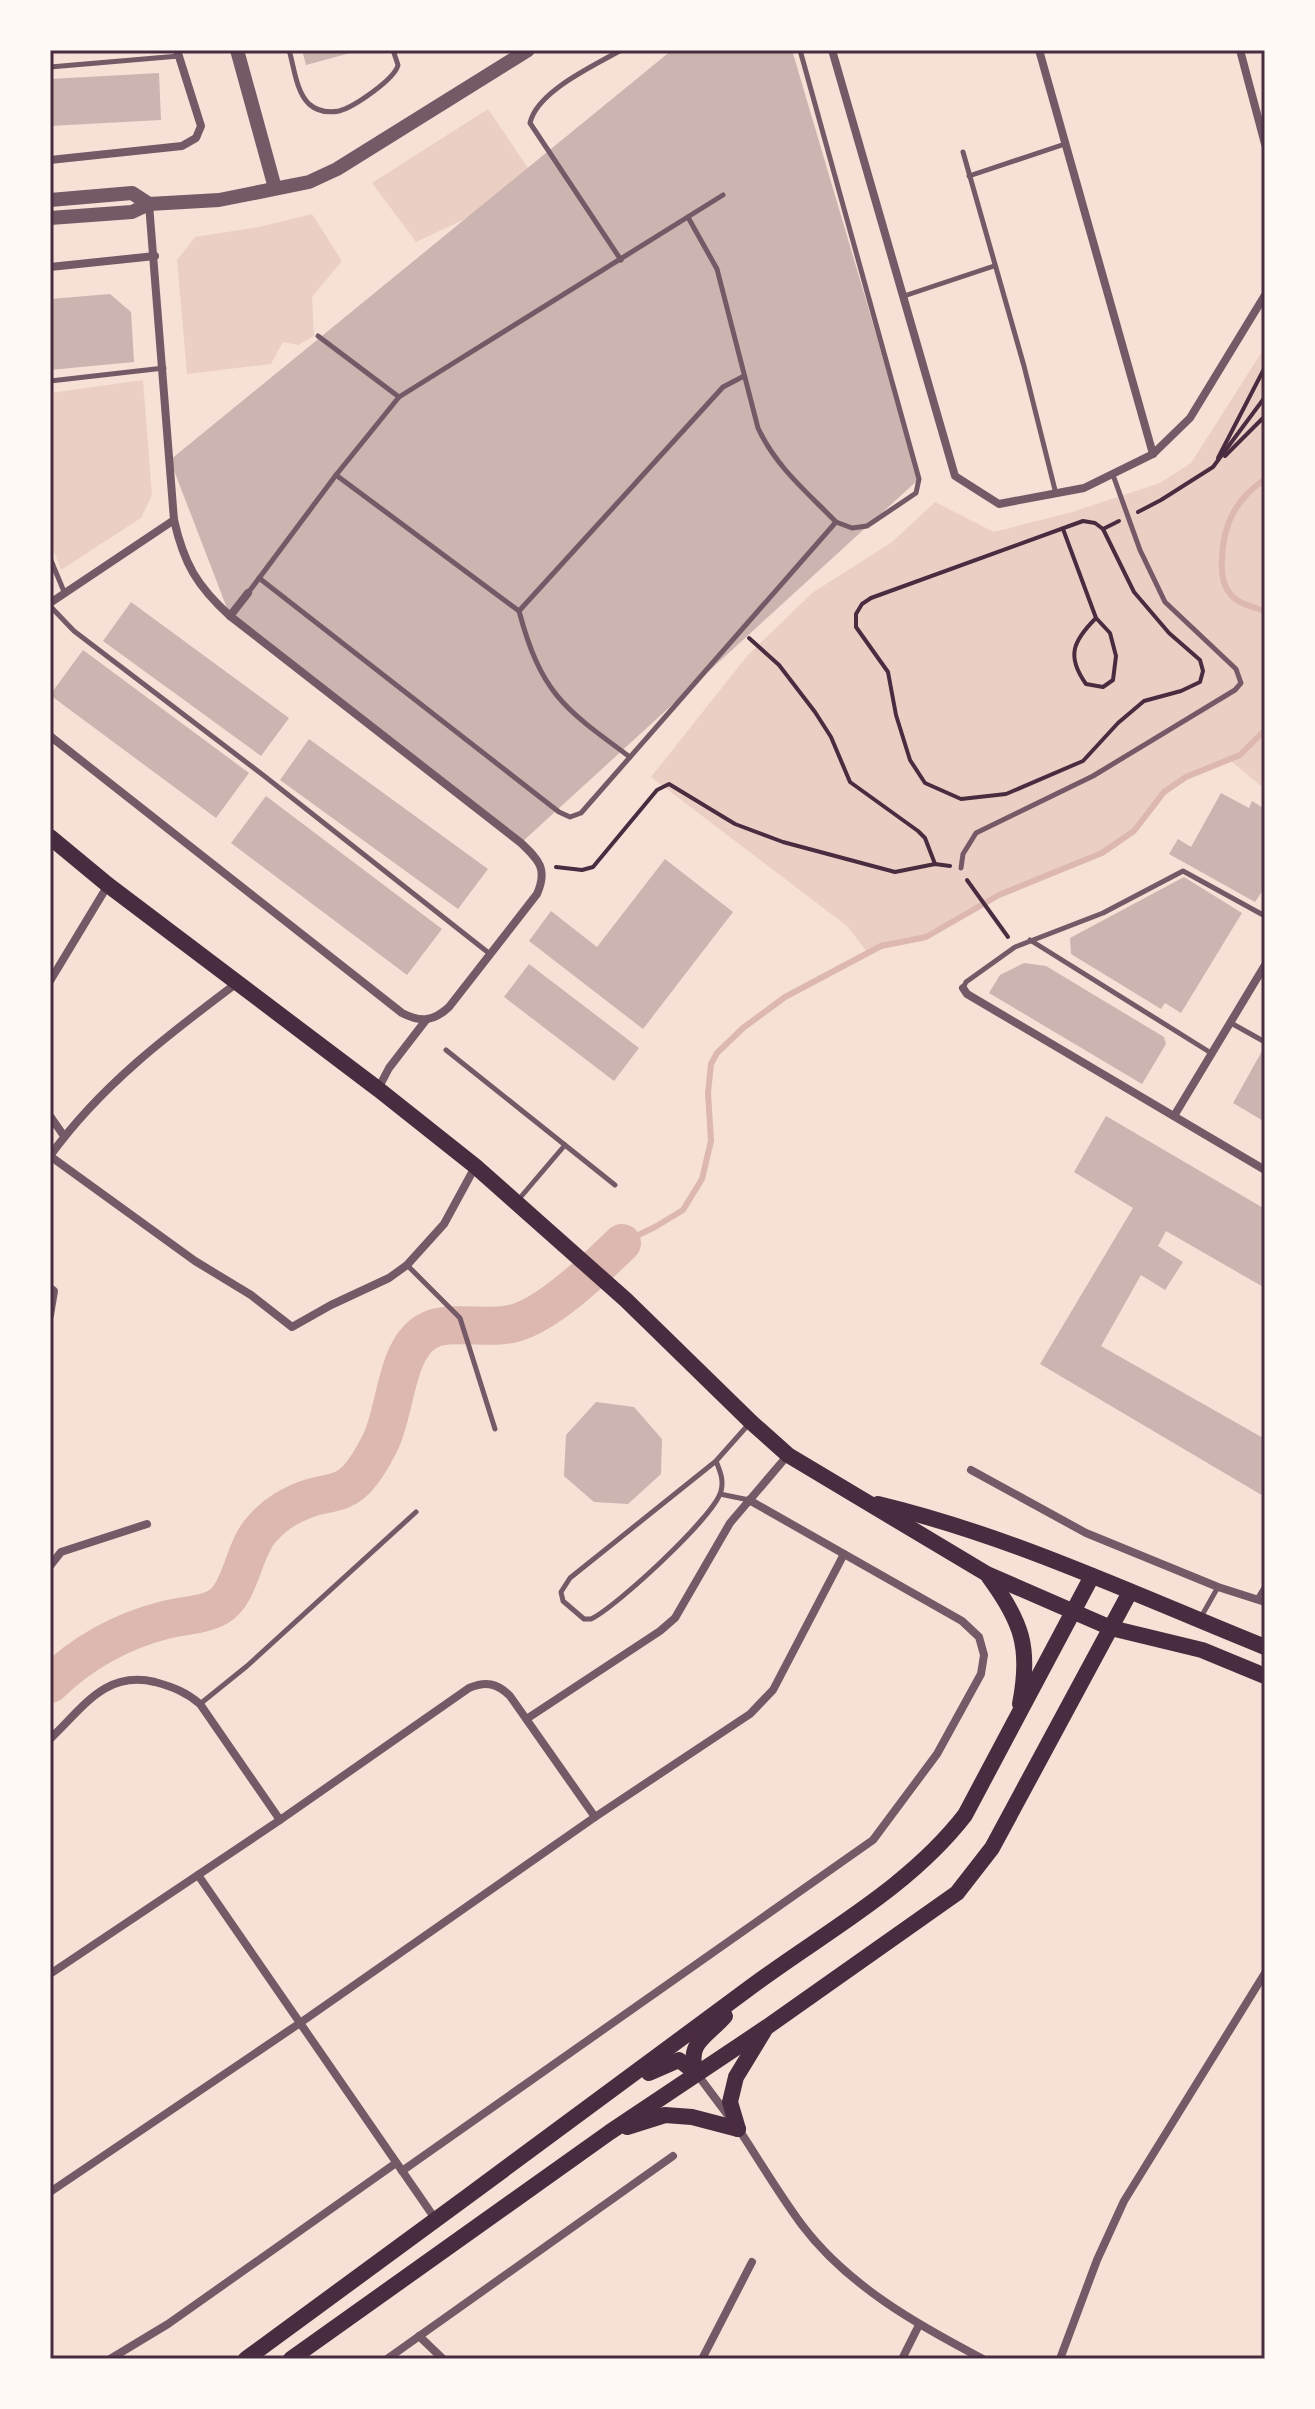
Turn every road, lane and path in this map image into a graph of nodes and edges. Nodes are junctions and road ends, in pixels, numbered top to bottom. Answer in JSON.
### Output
{"nodes":[{"id":1,"x":237,"y":50,"type":"edge"},
{"id":2,"x":289,"y":50,"type":"edge"},
{"id":3,"x":393,"y":50,"type":"edge"},
{"id":4,"x":528,"y":50,"type":"edge"},
{"id":5,"x":621,"y":50,"type":"edge"},
{"id":6,"x":800,"y":50,"type":"edge"},
{"id":7,"x":832,"y":50,"type":"edge"},
{"id":8,"x":1039,"y":50,"type":"edge"},
{"id":9,"x":1240,"y":50,"type":"edge"},
{"id":10,"x":178,"y":53,"type":"edge"},
{"id":11,"x":50,"y":67,"type":"edge"},
{"id":12,"x":1065,"y":144,"type":"junction"},
{"id":13,"x":1265,"y":144,"type":"edge"},
{"id":14,"x":963,"y":152,"type":"dead end"},
{"id":15,"x":50,"y":160,"type":"edge"},
{"id":16,"x":969,"y":176,"type":"junction"},
{"id":17,"x":275,"y":188,"type":"junction"},
{"id":18,"x":723,"y":195,"type":"dead end"},
{"id":19,"x":50,"y":200,"type":"edge"},
{"id":20,"x":149,"y":204,"type":"junction"},
{"id":21,"x":50,"y":218,"type":"edge"},
{"id":22,"x":689,"y":219,"type":"junction"},
{"id":23,"x":155,"y":256,"type":"junction"},
{"id":24,"x":621,"y":260,"type":"junction"},
{"id":25,"x":994,"y":266,"type":"junction"},
{"id":26,"x":50,"y":267,"type":"edge"},
{"id":27,"x":1265,"y":295,"type":"edge"},
{"id":28,"x":903,"y":297,"type":"junction"},
{"id":29,"x":318,"y":336,"type":"dead end"},
{"id":30,"x":1265,"y":367,"type":"edge"},
{"id":31,"x":164,"y":368,"type":"junction"},
{"id":32,"x":744,"y":376,"type":"junction"},
{"id":33,"x":50,"y":381,"type":"edge"},
{"id":34,"x":399,"y":397,"type":"junction"},
{"id":35,"x":1265,"y":397,"type":"edge"},
{"id":36,"x":1265,"y":416,"type":"edge"},
{"id":37,"x":1153,"y":454,"type":"junction"},
{"id":38,"x":1213,"y":467,"type":"junction"},
{"id":39,"x":1112,"y":474,"type":"junction"},
{"id":40,"x":336,"y":475,"type":"junction"},
{"id":41,"x":1056,"y":494,"type":"junction"},
{"id":42,"x":1128,"y":517,"type":"junction"},
{"id":43,"x":174,"y":520,"type":"junction"},
{"id":44,"x":836,"y":522,"type":"junction"},
{"id":45,"x":1063,"y":529,"type":"junction"},
{"id":46,"x":1103,"y":529,"type":"junction"},
{"id":47,"x":50,"y":558,"type":"edge"},
{"id":48,"x":259,"y":578,"type":"junction"},
{"id":49,"x":248,"y":593,"type":"joint"},
{"id":50,"x":65,"y":594,"type":"junction"},
{"id":51,"x":50,"y":604,"type":"edge"},
{"id":52,"x":519,"y":611,"type":"junction"},
{"id":53,"x":230,"y":616,"type":"junction"},
{"id":54,"x":1096,"y":618,"type":"junction"},
{"id":55,"x":742,"y":631,"type":"junction"},
{"id":56,"x":50,"y":736,"type":"edge"},
{"id":57,"x":630,"y":757,"type":"junction"},
{"id":58,"x":54,"y":844,"type":"edge"},
{"id":59,"x":935,"y":864,"type":"junction"},
{"id":60,"x":542,"y":867,"type":"junction"},
{"id":61,"x":961,"y":868,"type":"joint"},
{"id":62,"x":108,"y":885,"type":"junction"},
{"id":63,"x":970,"y":888,"type":"dead end"},
{"id":64,"x":1265,"y":916,"type":"edge"},
{"id":65,"x":998,"y":924,"type":"dead end"},
{"id":66,"x":1030,"y":940,"type":"junction"},
{"id":67,"x":490,"y":954,"type":"junction"},
{"id":68,"x":1265,"y":965,"type":"edge"},
{"id":69,"x":50,"y":981,"type":"edge"},
{"id":70,"x":237,"y":983,"type":"junction"},
{"id":71,"x":963,"y":988,"type":"joint"},
{"id":72,"x":426,"y":1020,"type":"junction"},
{"id":73,"x":1230,"y":1022,"type":"junction"},
{"id":74,"x":1265,"y":1042,"type":"edge"},
{"id":75,"x":446,"y":1050,"type":"dead end"},
{"id":76,"x":1212,"y":1053,"type":"junction"},
{"id":77,"x":378,"y":1089,"type":"junction"},
{"id":78,"x":50,"y":1116,"type":"edge"},
{"id":79,"x":1174,"y":1116,"type":"junction"},
{"id":80,"x":64,"y":1136,"type":"junction"},
{"id":81,"x":565,"y":1145,"type":"junction"},
{"id":82,"x":50,"y":1156,"type":"edge"},
{"id":83,"x":475,"y":1166,"type":"junction"},
{"id":84,"x":1265,"y":1170,"type":"edge"},
{"id":85,"x":615,"y":1185,"type":"dead end"},
{"id":86,"x":517,"y":1202,"type":"junction"},
{"id":87,"x":407,"y":1265,"type":"junction"},
{"id":88,"x":50,"y":1288,"type":"edge"},
{"id":89,"x":50,"y":1315,"type":"edge"},
{"id":90,"x":751,"y":1422,"type":"junction"},
{"id":91,"x":495,"y":1429,"type":"dead end"},
{"id":92,"x":788,"y":1455,"type":"junction"},
{"id":93,"x":716,"y":1461,"type":"junction"},
{"id":94,"x":971,"y":1470,"type":"dead end"},
{"id":95,"x":720,"y":1494,"type":"junction"},
{"id":96,"x":749,"y":1500,"type":"junction"},
{"id":97,"x":861,"y":1500,"type":"junction"},
{"id":98,"x":416,"y":1512,"type":"dead end"},
{"id":99,"x":147,"y":1524,"type":"dead end"},
{"id":100,"x":844,"y":1554,"type":"junction"},
{"id":101,"x":50,"y":1566,"type":"edge"},
{"id":102,"x":987,"y":1574,"type":"junction"},
{"id":103,"x":1092,"y":1576,"type":"junction"},
{"id":104,"x":1265,"y":1586,"type":"edge"},
{"id":105,"x":1218,"y":1587,"type":"junction"},
{"id":106,"x":1130,"y":1592,"type":"junction"},
{"id":107,"x":1261,"y":1601,"type":"edge"},
{"id":108,"x":1073,"y":1613,"type":"junction"},
{"id":109,"x":1200,"y":1620,"type":"junction"},
{"id":110,"x":1111,"y":1628,"type":"junction"},
{"id":111,"x":1265,"y":1647,"type":"edge"},
{"id":112,"x":1265,"y":1676,"type":"edge"},
{"id":113,"x":200,"y":1704,"type":"junction"},
{"id":114,"x":528,"y":1718,"type":"junction"},
{"id":115,"x":1017,"y":1721,"type":"junction"},
{"id":116,"x":50,"y":1739,"type":"edge"},
{"id":117,"x":595,"y":1817,"type":"junction"},
{"id":118,"x":280,"y":1820,"type":"junction"},
{"id":119,"x":198,"y":1875,"type":"junction"},
{"id":120,"x":1265,"y":1973,"type":"edge"},
{"id":121,"x":50,"y":1974,"type":"edge"},
{"id":122,"x":746,"y":1990,"type":"junction"},
{"id":123,"x":300,"y":2023,"type":"junction"},
{"id":124,"x":767,"y":2027,"type":"junction"},
{"id":125,"x":696,"y":2073,"type":"junction"},
{"id":126,"x":592,"y":2105,"type":"junction"},
{"id":127,"x":738,"y":2129,"type":"junction"},
{"id":128,"x":610,"y":2132,"type":"junction"},
{"id":129,"x":673,"y":2156,"type":"dead end"},
{"id":130,"x":396,"y":2163,"type":"junction"},
{"id":131,"x":402,"y":2171,"type":"junction"},
{"id":132,"x":50,"y":2192,"type":"edge"},
{"id":133,"x":436,"y":2220,"type":"junction"},
{"id":134,"x":752,"y":2262,"type":"dead end"},
{"id":135,"x":919,"y":2325,"type":"junction"},
{"id":136,"x":419,"y":2336,"type":"junction"},
{"id":137,"x":110,"y":2359,"type":"edge"},
{"id":138,"x":246,"y":2359,"type":"edge"},
{"id":139,"x":291,"y":2359,"type":"edge"},
{"id":140,"x":387,"y":2359,"type":"edge"},
{"id":141,"x":443,"y":2359,"type":"edge"},
{"id":142,"x":702,"y":2359,"type":"edge"},
{"id":143,"x":902,"y":2359,"type":"edge"},
{"id":144,"x":983,"y":2359,"type":"edge"},
{"id":145,"x":1060,"y":2359,"type":"edge"}],
"edges":[{"from":1,"to":17,"type":"street"},
{"from":2,"to":3,"type":"lane"},
{"from":4,"to":17,"type":"street"},
{"from":5,"to":24,"type":"lane"},
{"from":6,"to":44,"type":"lane"},
{"from":7,"to":28,"type":"street"},
{"from":8,"to":12,"type":"street"},
{"from":9,"to":13,"type":"street"},
{"from":10,"to":11,"type":"lane"},
{"from":10,"to":15,"type":"street"},
{"from":12,"to":16,"type":"lane"},
{"from":12,"to":37,"type":"street"},
{"from":14,"to":16,"type":"lane"},
{"from":16,"to":25,"type":"lane"},
{"from":17,"to":20,"type":"street"},
{"from":18,"to":22,"type":"lane"},
{"from":19,"to":20,"type":"street"},
{"from":20,"to":21,"type":"street"},
{"from":20,"to":23,"type":"street"},
{"from":22,"to":24,"type":"lane"},
{"from":22,"to":32,"type":"lane"},
{"from":23,"to":26,"type":"street"},
{"from":23,"to":31,"type":"street"},
{"from":24,"to":34,"type":"lane"},
{"from":25,"to":28,"type":"lane"},
{"from":25,"to":41,"type":"lane"},
{"from":27,"to":37,"type":"street"},
{"from":28,"to":41,"type":"street"},
{"from":29,"to":34,"type":"lane"},
{"from":30,"to":38,"type":"path"},
{"from":31,"to":33,"type":"lane"},
{"from":31,"to":43,"type":"street"},
{"from":32,"to":44,"type":"lane"},
{"from":32,"to":52,"type":"lane"},
{"from":34,"to":40,"type":"lane"},
{"from":35,"to":38,"type":"path"},
{"from":36,"to":38,"type":"path"},
{"from":37,"to":39,"type":"street"},
{"from":38,"to":42,"type":"path"},
{"from":39,"to":41,"type":"street"},
{"from":39,"to":42,"type":"lane"},
{"from":40,"to":48,"type":"lane"},
{"from":40,"to":52,"type":"lane"},
{"from":42,"to":46,"type":"path"},
{"from":42,"to":61,"type":"lane"},
{"from":43,"to":50,"type":"street"},
{"from":43,"to":53,"type":"street"},
{"from":44,"to":55,"type":"lane"},
{"from":45,"to":46,"type":"path"},
{"from":45,"to":46,"type":"path"},
{"from":45,"to":54,"type":"path"},
{"from":47,"to":50,"type":"lane"},
{"from":48,"to":49,"type":"lane"},
{"from":48,"to":57,"type":"lane"},
{"from":49,"to":53,"type":"street"},
{"from":50,"to":51,"type":"street"},
{"from":51,"to":67,"type":"lane"},
{"from":52,"to":57,"type":"lane"},
{"from":53,"to":60,"type":"street"},
{"from":54,"to":54,"type":"path"},
{"from":55,"to":57,"type":"lane"},
{"from":55,"to":59,"type":"path"},
{"from":56,"to":72,"type":"street"},
{"from":58,"to":62,"type":"main road"},
{"from":59,"to":60,"type":"path"},
{"from":59,"to":61,"type":"path"},
{"from":60,"to":67,"type":"street"},
{"from":62,"to":69,"type":"street"},
{"from":62,"to":70,"type":"main road"},
{"from":63,"to":65,"type":"path"},
{"from":64,"to":66,"type":"lane"},
{"from":66,"to":71,"type":"lane"},
{"from":66,"to":76,"type":"lane"},
{"from":67,"to":72,"type":"street"},
{"from":68,"to":73,"type":"street"},
{"from":70,"to":77,"type":"main road"},
{"from":70,"to":80,"type":"street"},
{"from":71,"to":79,"type":"street"},
{"from":72,"to":77,"type":"street"},
{"from":73,"to":74,"type":"lane"},
{"from":73,"to":76,"type":"street"},
{"from":75,"to":81,"type":"lane"},
{"from":76,"to":79,"type":"street"},
{"from":77,"to":83,"type":"main road"},
{"from":78,"to":80,"type":"street"},
{"from":79,"to":84,"type":"street"},
{"from":80,"to":82,"type":"street"},
{"from":81,"to":85,"type":"lane"},
{"from":81,"to":86,"type":"lane"},
{"from":82,"to":87,"type":"street"},
{"from":83,"to":86,"type":"main road"},
{"from":83,"to":87,"type":"street"},
{"from":86,"to":90,"type":"main road"},
{"from":87,"to":91,"type":"lane"},
{"from":88,"to":89,"type":"street"},
{"from":90,"to":92,"type":"main road"},
{"from":90,"to":93,"type":"lane"},
{"from":92,"to":96,"type":"street"},
{"from":92,"to":97,"type":"main road"},
{"from":93,"to":95,"type":"lane"},
{"from":93,"to":95,"type":"lane"},
{"from":94,"to":105,"type":"street"},
{"from":95,"to":96,"type":"lane"},
{"from":96,"to":100,"type":"street"},
{"from":96,"to":114,"type":"street"},
{"from":97,"to":102,"type":"main road"},
{"from":97,"to":103,"type":"main road"},
{"from":98,"to":113,"type":"lane"},
{"from":99,"to":101,"type":"street"},
{"from":100,"to":117,"type":"street"},
{"from":100,"to":131,"type":"street"},
{"from":102,"to":108,"type":"main road"},
{"from":102,"to":115,"type":"main road"},
{"from":103,"to":106,"type":"main road"},
{"from":103,"to":108,"type":"main road"},
{"from":104,"to":107,"type":"lane"},
{"from":105,"to":107,"type":"street"},
{"from":105,"to":109,"type":"lane"},
{"from":106,"to":109,"type":"main road"},
{"from":106,"to":110,"type":"main road"},
{"from":108,"to":110,"type":"main road"},
{"from":108,"to":115,"type":"main road"},
{"from":109,"to":111,"type":"main road"},
{"from":110,"to":112,"type":"main road"},
{"from":110,"to":124,"type":"main road"},
{"from":113,"to":116,"type":"street"},
{"from":113,"to":118,"type":"street"},
{"from":114,"to":117,"type":"street"},
{"from":114,"to":118,"type":"street"},
{"from":115,"to":122,"type":"main road"},
{"from":117,"to":123,"type":"street"},
{"from":118,"to":119,"type":"street"},
{"from":119,"to":121,"type":"street"},
{"from":119,"to":123,"type":"street"},
{"from":120,"to":145,"type":"street"},
{"from":122,"to":125,"type":"main road"},
{"from":122,"to":126,"type":"main road"},
{"from":123,"to":130,"type":"street"},
{"from":123,"to":132,"type":"street"},
{"from":124,"to":125,"type":"main road"},
{"from":124,"to":127,"type":"main road"},
{"from":125,"to":126,"type":"main road"},
{"from":125,"to":127,"type":"street"},
{"from":125,"to":128,"type":"main road"},
{"from":126,"to":133,"type":"main road"},
{"from":127,"to":128,"type":"main road"},
{"from":127,"to":135,"type":"street"},
{"from":128,"to":139,"type":"main road"},
{"from":129,"to":136,"type":"street"},
{"from":130,"to":131,"type":"street"},
{"from":130,"to":137,"type":"street"},
{"from":131,"to":133,"type":"street"},
{"from":133,"to":138,"type":"main road"},
{"from":134,"to":142,"type":"street"},
{"from":135,"to":143,"type":"street"},
{"from":135,"to":144,"type":"street"},
{"from":136,"to":140,"type":"street"},
{"from":136,"to":141,"type":"street"}]}
